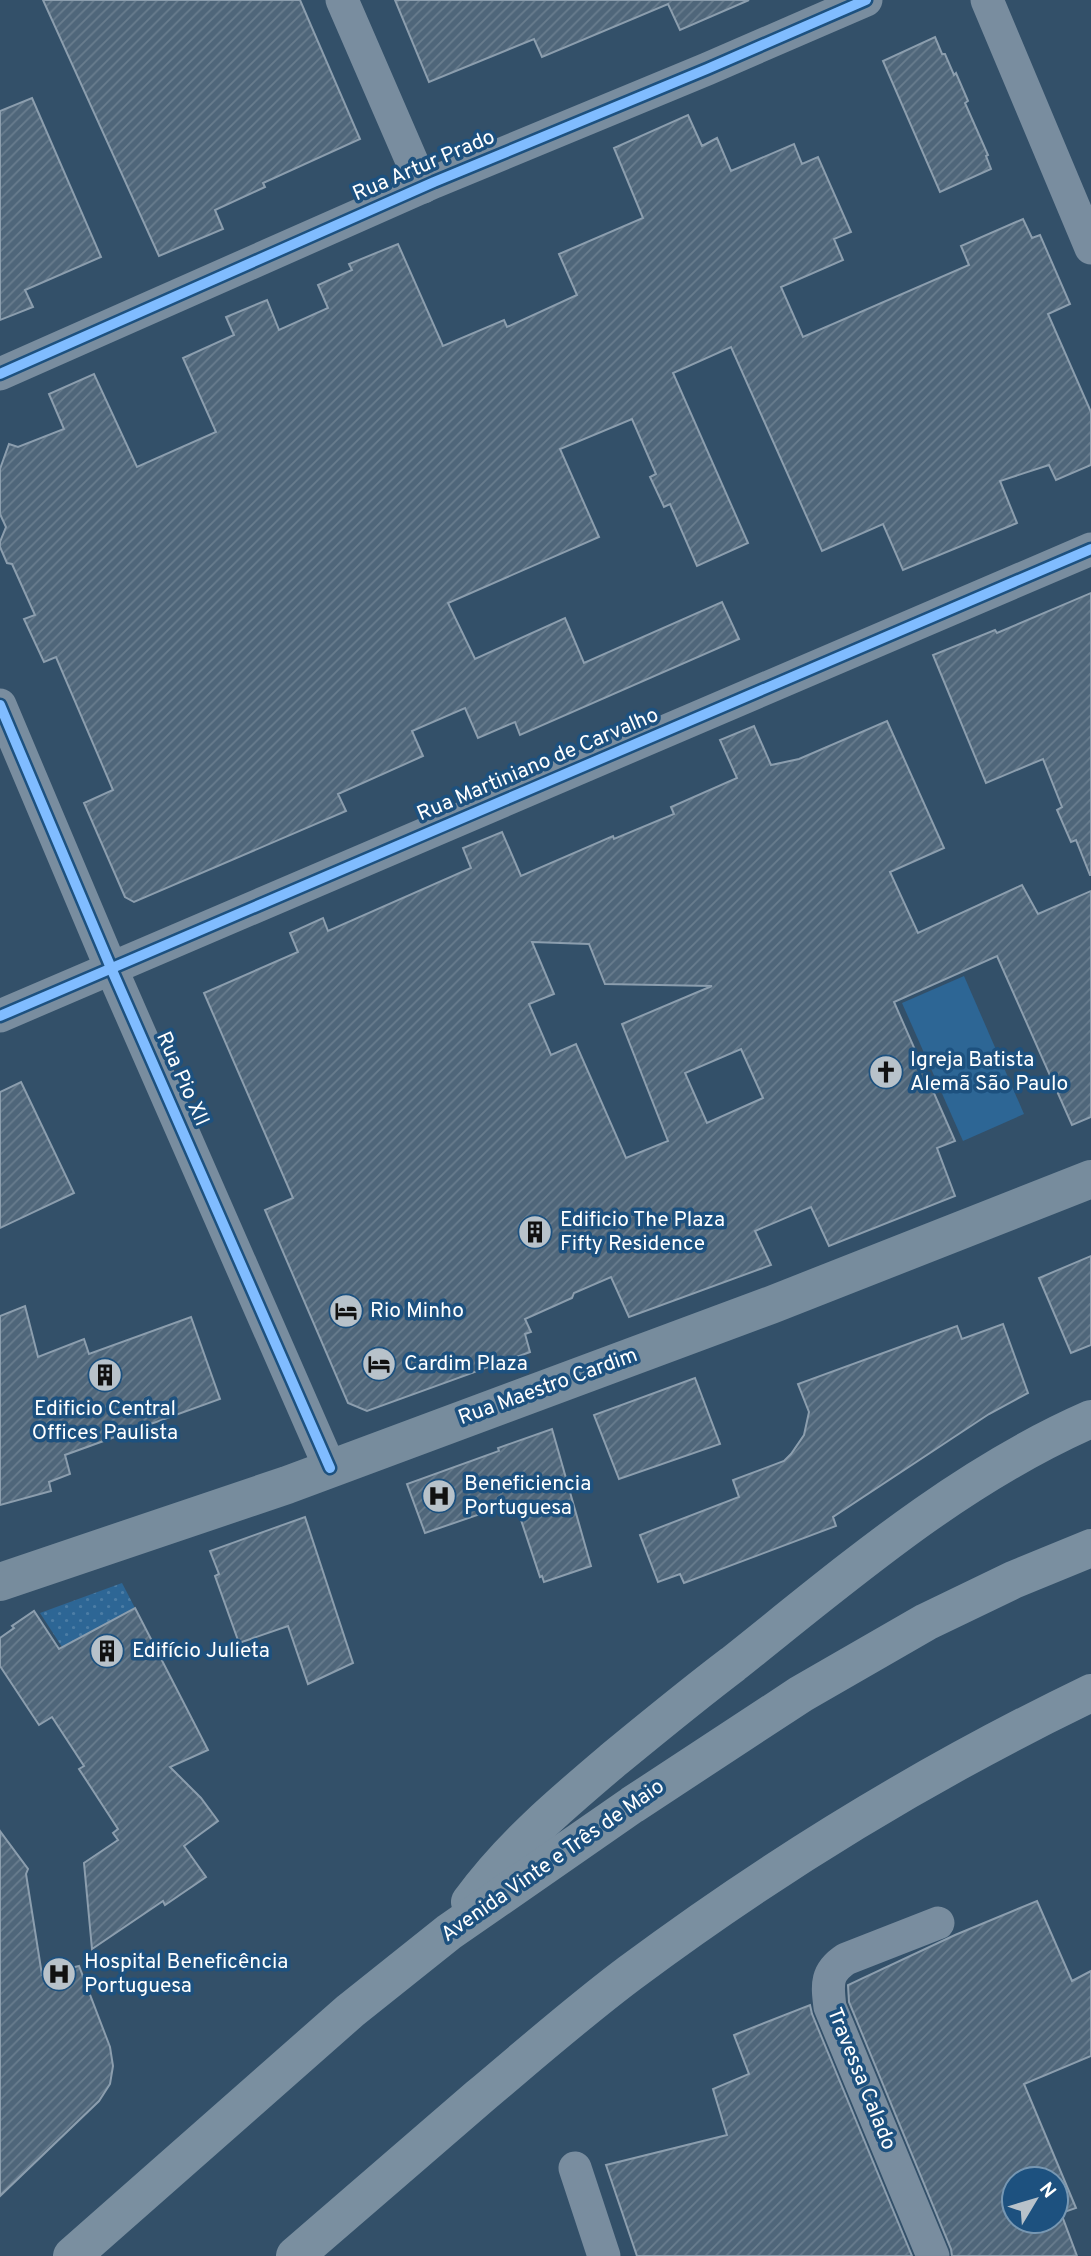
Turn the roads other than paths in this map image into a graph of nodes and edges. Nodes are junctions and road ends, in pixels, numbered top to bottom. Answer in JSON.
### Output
{"nodes":[{"id":1,"x":342,"y":0,"type":"edge"},
{"id":2,"x":866,"y":0,"type":"edge"},
{"id":3,"x":987,"y":0,"type":"edge"},
{"id":4,"x":422,"y":187,"type":"junction"},
{"id":5,"x":1091,"y":248,"type":"edge"},
{"id":6,"x":0,"y":374,"type":"edge"},
{"id":7,"x":1091,"y":549,"type":"edge"},
{"id":8,"x":0,"y":705,"type":"edge"},
{"id":9,"x":111,"y":968,"type":"junction"},
{"id":10,"x":0,"y":1016,"type":"edge"},
{"id":11,"x":1091,"y":1179,"type":"edge"},
{"id":12,"x":1091,"y":1419,"type":"edge"},
{"id":13,"x":330,"y":1468,"type":"junction"},
{"id":14,"x":1091,"y":1548,"type":"edge"},
{"id":15,"x":0,"y":1583,"type":"edge"},
{"id":16,"x":1091,"y":1693,"type":"edge"},
{"id":17,"x":938,"y":1923,"type":"dead end"},
{"id":18,"x":449,"y":1932,"type":"junction"},
{"id":19,"x":575,"y":2168,"type":"dead end"},
{"id":20,"x":72,"y":2256,"type":"edge"},
{"id":21,"x":295,"y":2256,"type":"edge"},
{"id":22,"x":604,"y":2256,"type":"edge"},
{"id":23,"x":933,"y":2256,"type":"edge"}],
"edges":[{"from":1,"to":4,"type":"street"},
{"from":2,"to":4,"type":"street","name":"Rua Artur Prado"},
{"from":3,"to":5,"type":"street"},
{"from":4,"to":6,"type":"street","name":"Rua Artur Prado"},
{"from":7,"to":9,"type":"street","name":"Rua Martiniano de Carvalho"},
{"from":8,"to":9,"type":"street","name":"Rua Pio XII"},
{"from":9,"to":10,"type":"street","name":"Rua Martiniano de Carvalho"},
{"from":9,"to":13,"type":"street","name":"Rua Pio XII"},
{"from":11,"to":13,"type":"main road","name":"Rua Maestro Cardim"},
{"from":12,"to":18,"type":"highway"},
{"from":13,"to":15,"type":"main road","name":"Rua Maestro Cardim"},
{"from":14,"to":18,"type":"highway","name":"Avenida Vinte e Três de Maio"},
{"from":16,"to":21,"type":"highway"},
{"from":17,"to":23,"type":"street","name":"Travessa Calado"},
{"from":18,"to":20,"type":"highway","name":"Avenida Vinte e Três de Maio"},
{"from":19,"to":22,"type":"street"}]}
